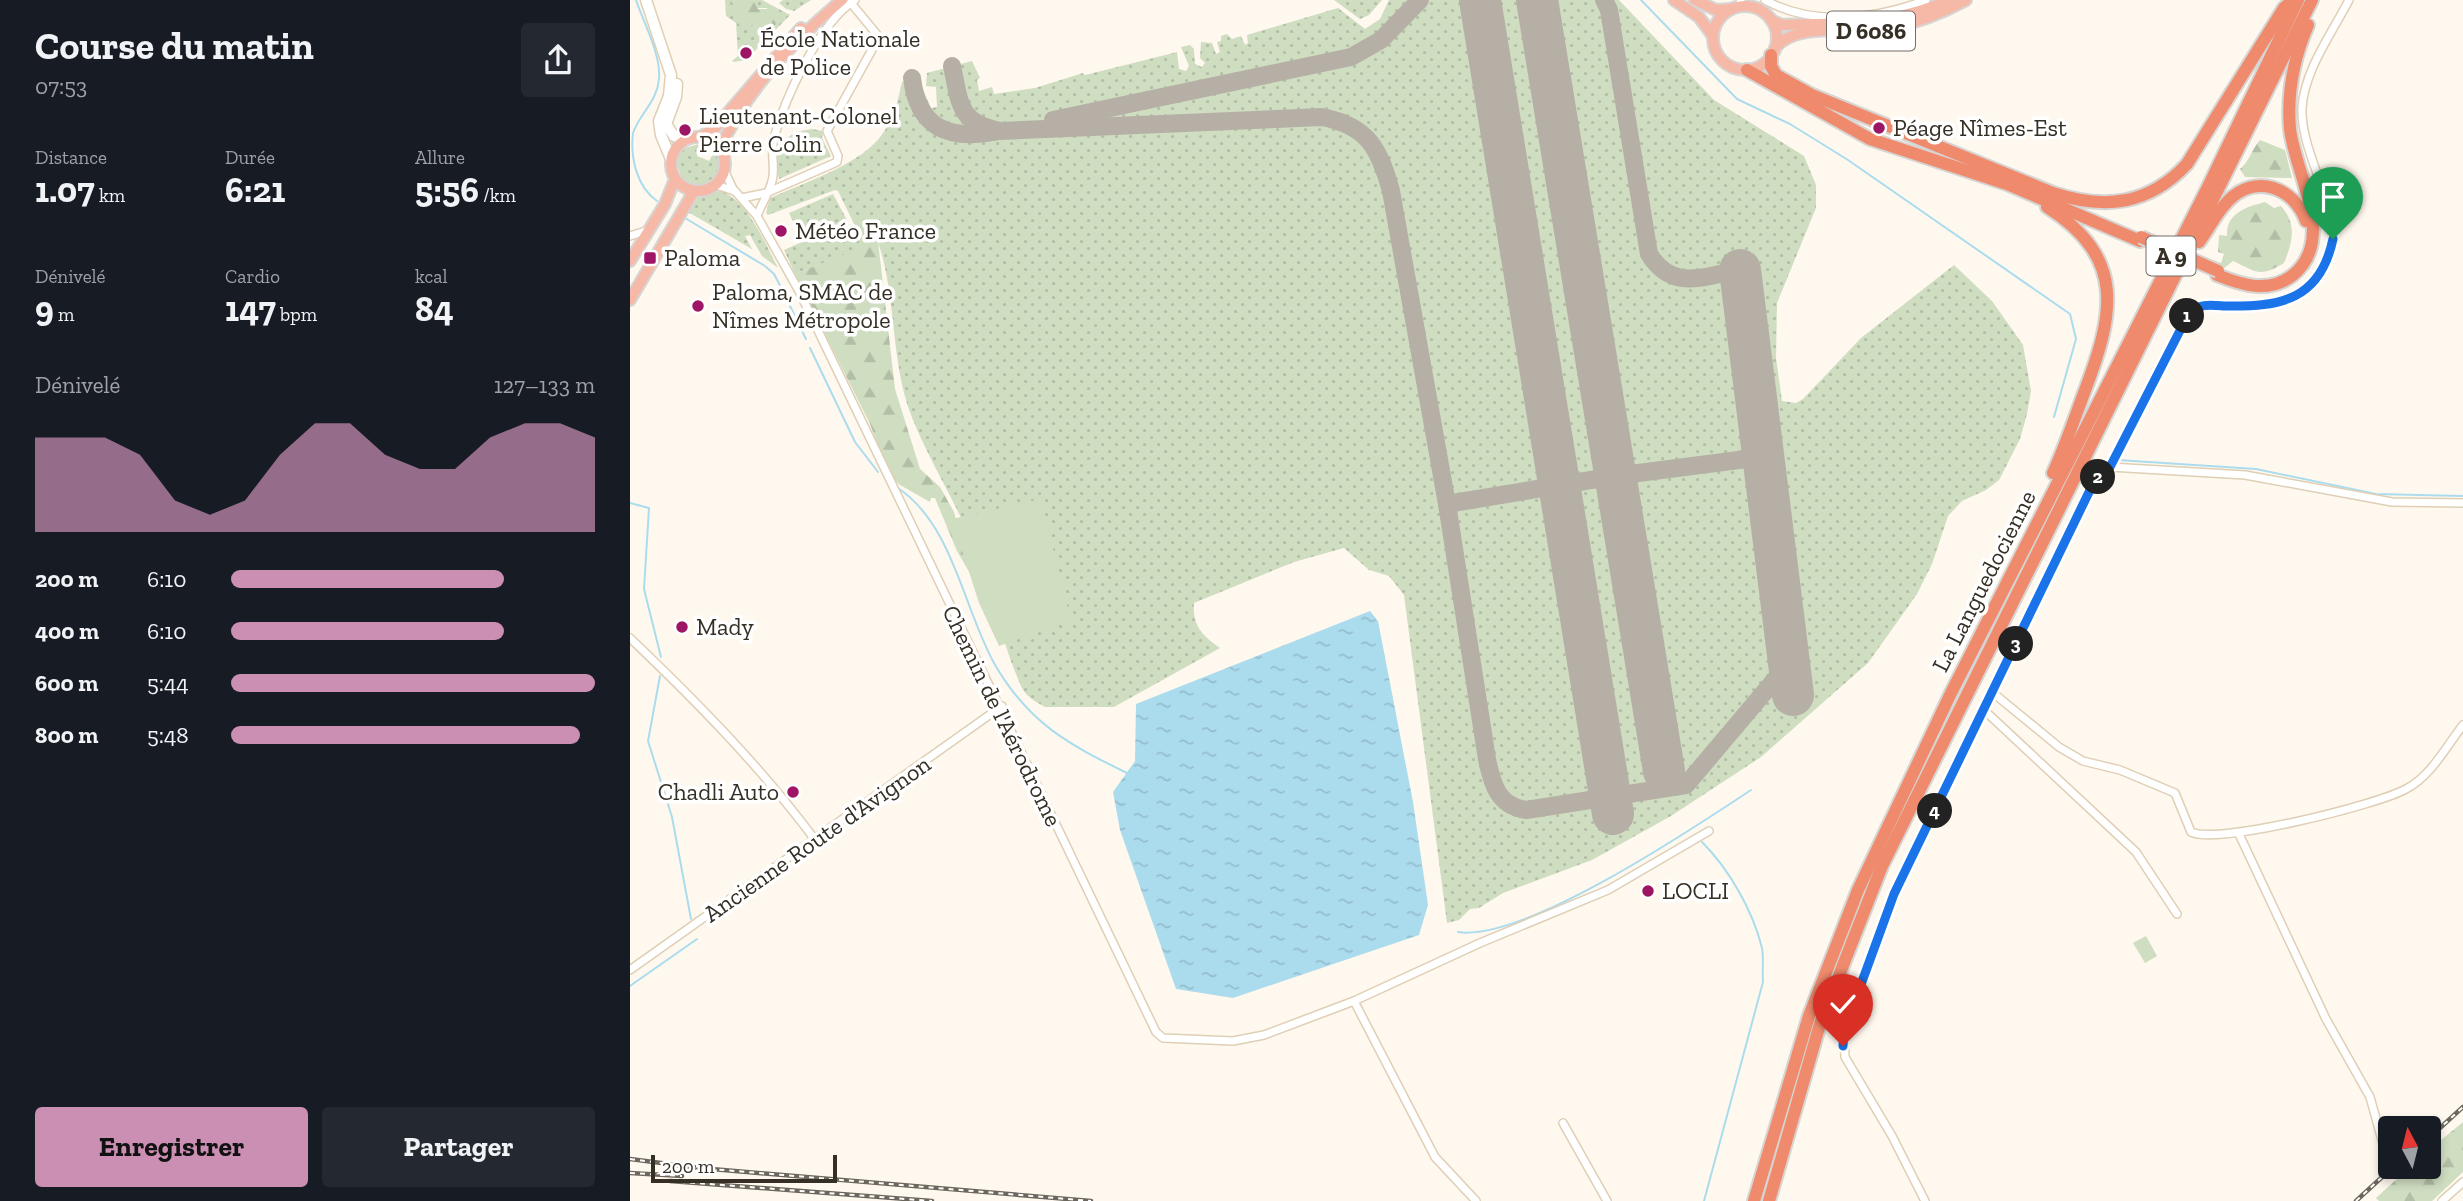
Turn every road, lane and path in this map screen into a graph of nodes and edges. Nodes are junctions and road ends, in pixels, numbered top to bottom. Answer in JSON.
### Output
{"nodes":[{"id":1,"x":648,"y":0,"type":"edge"},
{"id":2,"x":831,"y":0,"type":"edge"},
{"id":3,"x":1674,"y":0,"type":"edge"},
{"id":4,"x":1695,"y":0,"type":"edge"},
{"id":5,"x":1765,"y":0,"type":"edge"},
{"id":6,"x":1926,"y":0,"type":"edge"},
{"id":7,"x":1949,"y":0,"type":"edge"},
{"id":8,"x":1966,"y":0,"type":"edge"},
{"id":9,"x":2348,"y":0,"type":"edge"},
{"id":10,"x":849,"y":1,"type":"edge"},
{"id":11,"x":2303,"y":2,"type":"edge"},
{"id":12,"x":1736,"y":6,"type":"edge"},
{"id":13,"x":1771,"y":20,"type":"junction"},
{"id":14,"x":1713,"y":36,"type":"junction"},
{"id":15,"x":1773,"y":52,"type":"junction"},
{"id":16,"x":1747,"y":70,"type":"junction"},
{"id":17,"x":699,"y":137,"type":"junction"},
{"id":18,"x":685,"y":140,"type":"junction"},
{"id":19,"x":720,"y":149,"type":"junction"},
{"id":20,"x":671,"y":159,"type":"junction"},
{"id":21,"x":724,"y":170,"type":"junction"},
{"id":22,"x":1979,"y":170,"type":"junction"},
{"id":23,"x":675,"y":179,"type":"junction"},
{"id":24,"x":716,"y":185,"type":"junction"},
{"id":25,"x":694,"y":191,"type":"junction"},
{"id":26,"x":735,"y":191,"type":"junction"},
{"id":27,"x":766,"y":193,"type":"junction"},
{"id":28,"x":742,"y":198,"type":"junction"},
{"id":29,"x":757,"y":216,"type":"junction"},
{"id":30,"x":649,"y":230,"type":"junction"},
{"id":31,"x":630,"y":236,"type":"edge"},
{"id":32,"x":2187,"y":250,"type":"junction"},
{"id":33,"x":631,"y":258,"type":"edge"},
{"id":34,"x":2218,"y":273,"type":"junction"},
{"id":35,"x":630,"y":300,"type":"edge"},
{"id":36,"x":2110,"y":467,"type":"junction"},
{"id":37,"x":2463,"y":503,"type":"edge"},
{"id":38,"x":2043,"y":510,"type":"junction"},
{"id":39,"x":630,"y":638,"type":"edge"},
{"id":40,"x":1992,"y":692,"type":"junction"},
{"id":41,"x":1002,"y":706,"type":"junction"},
{"id":42,"x":1984,"y":710,"type":"junction"},
{"id":43,"x":2463,"y":725,"type":"edge"},
{"id":44,"x":1709,"y":831,"type":"dead end"},
{"id":45,"x":2239,"y":834,"type":"junction"},
{"id":46,"x":816,"y":841,"type":"junction"},
{"id":47,"x":2176,"y":914,"type":"dead end"},
{"id":48,"x":630,"y":970,"type":"edge"},
{"id":49,"x":1354,"y":1001,"type":"junction"},
{"id":50,"x":1563,"y":1123,"type":"dead end"},
{"id":51,"x":2378,"y":1126,"type":"edge"},
{"id":52,"x":2463,"y":1182,"type":"edge"},
{"id":53,"x":1476,"y":1201,"type":"edge"},
{"id":54,"x":1607,"y":1201,"type":"edge"},
{"id":55,"x":1754,"y":1201,"type":"edge"},
{"id":56,"x":1769,"y":1201,"type":"edge"},
{"id":57,"x":1925,"y":1201,"type":"edge"},
{"id":58,"x":2441,"y":1201,"type":"edge"}],
"edges":[{"from":1,"to":18,"type":"street"},
{"from":1,"to":20,"type":"street"},
{"from":2,"to":17,"type":"main road"},
{"from":3,"to":14,"type":"main road"},
{"from":4,"to":12,"type":"main road"},
{"from":5,"to":6,"type":"street"},
{"from":7,"to":13,"type":"main road","number":"D 6086"},
{"from":8,"to":15,"type":"main road","number":"D 6086"},
{"from":9,"to":36,"type":"street"},
{"from":10,"to":19,"type":"main road"},
{"from":10,"to":27,"type":"street"},
{"from":10,"to":27,"type":"street"},
{"from":11,"to":22,"type":"highway"},
{"from":11,"to":32,"type":"highway","name":"La Languedocienne","number":"A 9"},
{"from":11,"to":34,"type":"highway"},
{"from":11,"to":38,"type":"highway","name":"La Languedocienne","number":"A 9"},
{"from":12,"to":13,"type":"main road"},
{"from":12,"to":14,"type":"main road"},
{"from":13,"to":15,"type":"main road"},
{"from":14,"to":16,"type":"main road"},
{"from":15,"to":16,"type":"main road"},
{"from":15,"to":22,"type":"highway"},
{"from":16,"to":22,"type":"highway"},
{"from":17,"to":18,"type":"main road"},
{"from":17,"to":19,"type":"main road"},
{"from":18,"to":20,"type":"main road"},
{"from":19,"to":21,"type":"main road"},
{"from":20,"to":23,"type":"main road"},
{"from":21,"to":24,"type":"main road"},
{"from":21,"to":26,"type":"street","name":"Chemin de l'Aérodrome"},
{"from":22,"to":34,"type":"highway","bridge":true},
{"from":22,"to":38,"type":"highway"},
{"from":23,"to":25,"type":"main road"},
{"from":23,"to":30,"type":"main road"},
{"from":24,"to":25,"type":"main road"},
{"from":24,"to":26,"type":"street","name":"Chemin de l'Aérodrome"},
{"from":25,"to":35,"type":"main road"},
{"from":26,"to":28,"type":"street","name":"Chemin de l'Aérodrome"},
{"from":27,"to":28,"type":"street"},
{"from":27,"to":29,"type":"street"},
{"from":28,"to":29,"type":"street","name":"Chemin de l'Aérodrome"},
{"from":29,"to":41,"type":"street","name":"Chemin de l'Aérodrome"},
{"from":30,"to":31,"type":"street"},
{"from":30,"to":33,"type":"main road"},
{"from":32,"to":34,"type":"highway"},
{"from":32,"to":56,"type":"highway","name":"La Languedocienne","number":"A 9"},
{"from":36,"to":37,"type":"street"},
{"from":36,"to":40,"type":"street"},
{"from":38,"to":55,"type":"highway","name":"La Languedocienne","number":"A 9"},
{"from":39,"to":46,"type":"street"},
{"from":40,"to":42,"type":"street"},
{"from":40,"to":45,"type":"street"},
{"from":41,"to":46,"type":"street","name":"Ancienne Route d'Avignon"},
{"from":41,"to":49,"type":"street","name":"Chemin de l'Aérodrome"},
{"from":42,"to":47,"type":"street"},
{"from":42,"to":57,"type":"street"},
{"from":43,"to":45,"type":"street"},
{"from":44,"to":49,"type":"street"},
{"from":45,"to":51,"type":"street"},
{"from":46,"to":48,"type":"street","name":"Ancienne Route d'Avignon"},
{"from":49,"to":53,"type":"street"},
{"from":50,"to":54,"type":"street"},
{"from":52,"to":58,"type":"street"}]}
